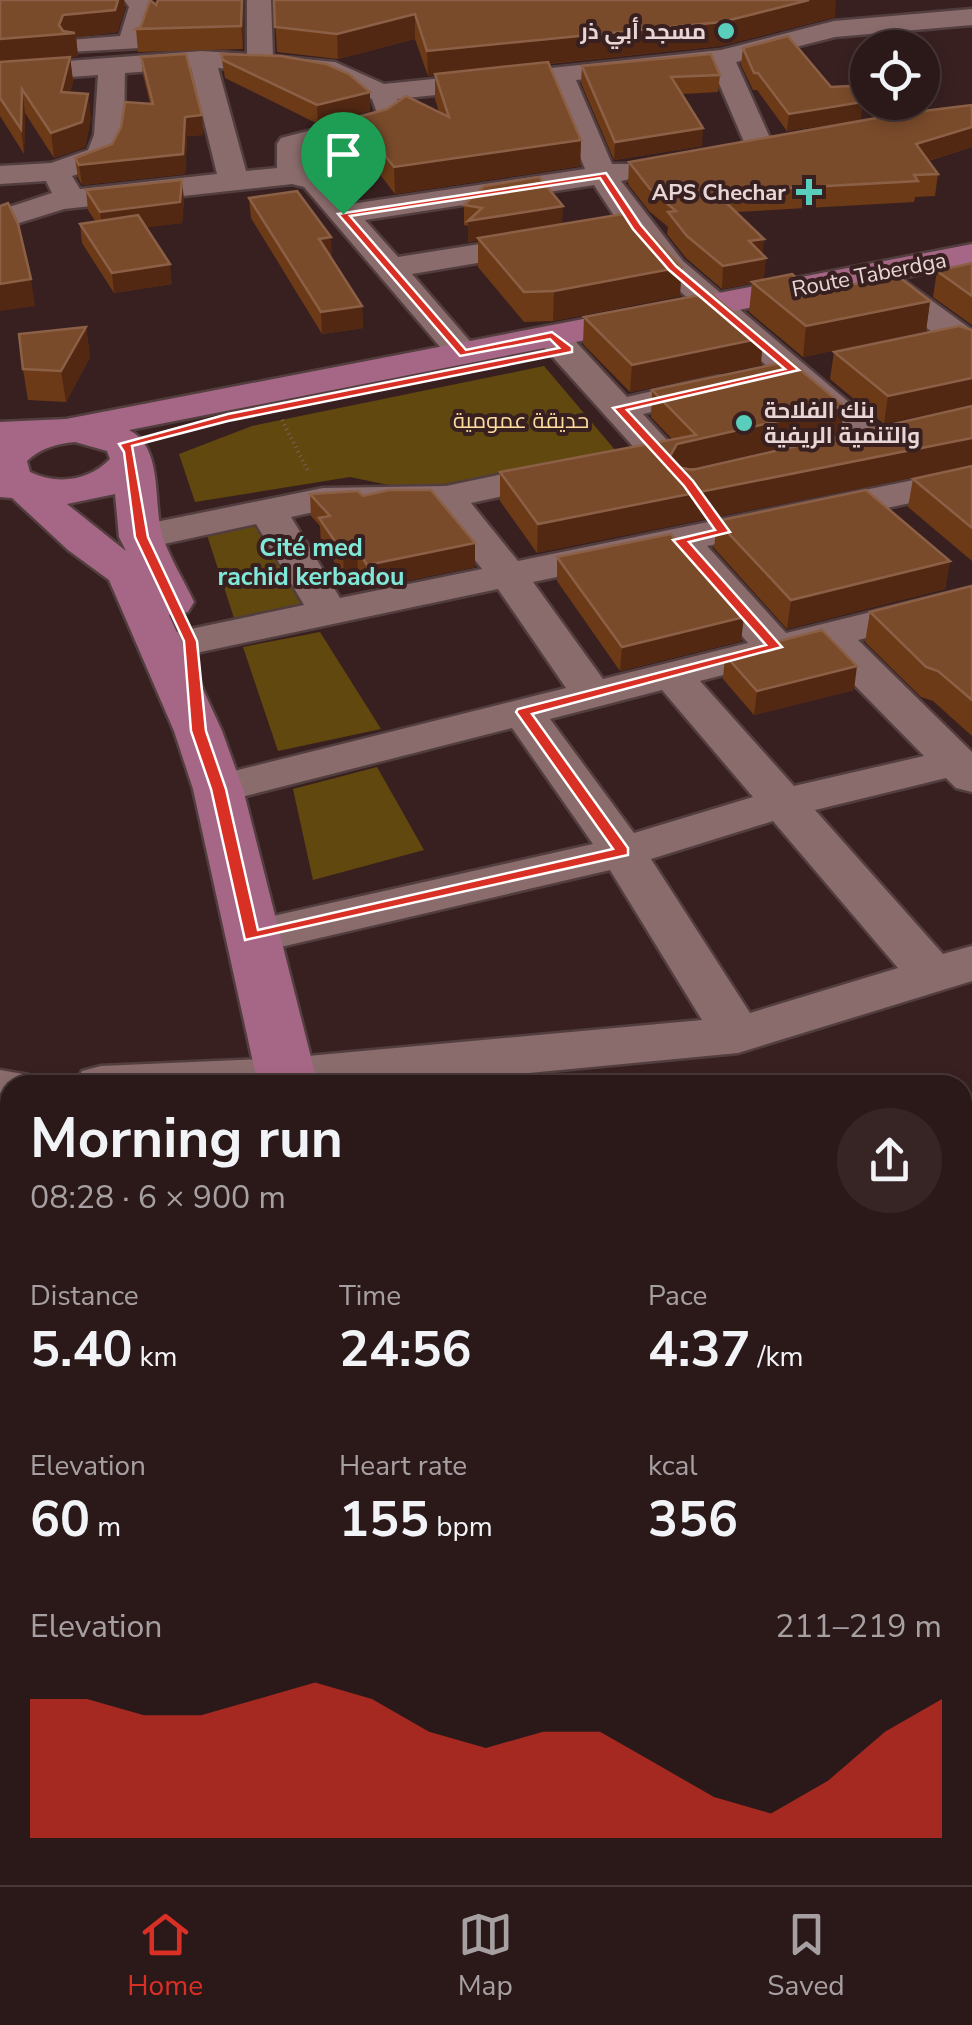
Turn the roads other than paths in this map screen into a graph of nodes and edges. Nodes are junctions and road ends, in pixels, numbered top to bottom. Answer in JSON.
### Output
{"nodes":[{"id":1,"x":136,"y":0,"type":"edge"},
{"id":2,"x":258,"y":0,"type":"edge"},
{"id":3,"x":851,"y":0,"type":"edge"},
{"id":4,"x":972,"y":17,"type":"edge"},
{"id":5,"x":834,"y":29,"type":"junction"},
{"id":6,"x":0,"y":51,"type":"edge"},
{"id":7,"x":74,"y":58,"type":"junction"},
{"id":8,"x":721,"y":58,"type":"junction"},
{"id":9,"x":202,"y":60,"type":"junction"},
{"id":10,"x":260,"y":62,"type":"junction"},
{"id":11,"x":112,"y":66,"type":"junction"},
{"id":12,"x":0,"y":74,"type":"edge"},
{"id":13,"x":558,"y":74,"type":"junction"},
{"id":14,"x":380,"y":93,"type":"junction"},
{"id":15,"x":796,"y":143,"type":"edge"},
{"id":16,"x":761,"y":149,"type":"junction"},
{"id":17,"x":726,"y":154,"type":"edge"},
{"id":18,"x":655,"y":166,"type":"edge"},
{"id":19,"x":55,"y":172,"type":"junction"},
{"id":20,"x":0,"y":175,"type":"edge"},
{"id":21,"x":292,"y":175,"type":"junction"},
{"id":22,"x":602,"y":175,"type":"junction"},
{"id":23,"x":234,"y":181,"type":"junction"},
{"id":24,"x":71,"y":199,"type":"junction"},
{"id":25,"x":343,"y":214,"type":"junction"},
{"id":26,"x":0,"y":220,"type":"edge"},
{"id":27,"x":637,"y":227,"type":"junction"},
{"id":28,"x":956,"y":265,"type":"edge"},
{"id":29,"x":390,"y":268,"type":"junction"},
{"id":30,"x":894,"y":288,"type":"junction"},
{"id":31,"x":723,"y":312,"type":"junction"},
{"id":32,"x":560,"y":342,"type":"junction"},
{"id":33,"x":966,"y":342,"type":"edge"},
{"id":34,"x":924,"y":346,"type":"edge"},
{"id":35,"x":464,"y":354,"type":"junction"},
{"id":36,"x":830,"y":363,"type":"edge"},
{"id":37,"x":793,"y":370,"type":"junction"},
{"id":38,"x":619,"y":408,"type":"junction"},
{"id":39,"x":60,"y":432,"type":"junction"},
{"id":40,"x":0,"y":434,"type":"edge"},
{"id":41,"x":128,"y":452,"type":"junction"},
{"id":42,"x":659,"y":452,"type":"junction"},
{"id":43,"x":726,"y":474,"type":"edge"},
{"id":44,"x":972,"y":479,"type":"edge"},
{"id":45,"x":688,"y":484,"type":"junction"},
{"id":46,"x":12,"y":485,"type":"edge"},
{"id":47,"x":890,"y":497,"type":"junction"},
{"id":48,"x":446,"y":498,"type":"junction"},
{"id":49,"x":267,"y":510,"type":"junction"},
{"id":50,"x":723,"y":532,"type":"junction"},
{"id":51,"x":912,"y":535,"type":"edge"},
{"id":52,"x":141,"y":537,"type":"junction"},
{"id":53,"x":680,"y":540,"type":"junction"},
{"id":54,"x":508,"y":575,"type":"junction"},
{"id":55,"x":966,"y":583,"type":"edge"},
{"id":56,"x":328,"y":612,"type":"junction"},
{"id":57,"x":828,"y":634,"type":"junction"},
{"id":58,"x":190,"y":641,"type":"junction"},
{"id":59,"x":776,"y":647,"type":"junction"},
{"id":60,"x":671,"y":674,"type":"junction"},
{"id":61,"x":592,"y":694,"type":"junction"},
{"id":62,"x":523,"y":712,"type":"junction"},
{"id":63,"x":198,"y":731,"type":"junction"},
{"id":64,"x":964,"y":770,"type":"edge"},
{"id":65,"x":218,"y":789,"type":"junction"},
{"id":66,"x":784,"y":803,"type":"junction"},
{"id":67,"x":623,"y":852,"type":"junction"},
{"id":68,"x":251,"y":936,"type":"junction"},
{"id":69,"x":952,"y":969,"type":"edge"},
{"id":70,"x":738,"y":1035,"type":"junction"},
{"id":71,"x":286,"y":1075,"type":"edge"},
{"id":72,"x":346,"y":1075,"type":"edge"}],
"edges":[{"from":1,"to":7,"type":"street"},
{"from":2,"to":10,"type":"street"},
{"from":3,"to":5,"type":"street"},
{"from":4,"to":5,"type":"street"},
{"from":5,"to":8,"type":"street"},
{"from":6,"to":7,"type":"street"},
{"from":7,"to":11,"type":"street"},
{"from":7,"to":12,"type":"street"},
{"from":8,"to":13,"type":"street"},
{"from":8,"to":16,"type":"street"},
{"from":9,"to":10,"type":"street"},
{"from":9,"to":11,"type":"street"},
{"from":9,"to":23,"type":"street"},
{"from":10,"to":14,"type":"street"},
{"from":11,"to":19,"type":"street"},
{"from":13,"to":14,"type":"street"},
{"from":13,"to":22,"type":"street"},
{"from":14,"to":21,"type":"street"},
{"from":15,"to":16,"type":"street"},
{"from":16,"to":17,"type":"street"},
{"from":18,"to":22,"type":"street"},
{"from":19,"to":20,"type":"street"},
{"from":19,"to":24,"type":"street"},
{"from":21,"to":23,"type":"street"},
{"from":21,"to":25,"type":"street"},
{"from":22,"to":25,"type":"street"},
{"from":22,"to":27,"type":"street"},
{"from":23,"to":24,"type":"street"},
{"from":24,"to":26,"type":"street"},
{"from":25,"to":29,"type":"street"},
{"from":27,"to":29,"type":"street"},
{"from":27,"to":31,"type":"street"},
{"from":28,"to":30,"type":"main road","name":"Route Taberdga"},
{"from":28,"to":31,"type":"main road","name":"Route Taberdga"},
{"from":29,"to":35,"type":"street"},
{"from":30,"to":31,"type":"main road","name":"Route Taberdga"},
{"from":30,"to":33,"type":"street"},
{"from":31,"to":32,"type":"main road","name":"Route Taberdga"},
{"from":31,"to":37,"type":"street"},
{"from":32,"to":35,"type":"main road","name":"Route Taberdga"},
{"from":32,"to":38,"type":"street"},
{"from":32,"to":41,"type":"main road","name":"Route Taberdga"},
{"from":33,"to":34,"type":"street"},
{"from":35,"to":39,"type":"main road","name":"Route Taberdga"},
{"from":36,"to":37,"type":"street"},
{"from":37,"to":38,"type":"street"},
{"from":37,"to":47,"type":"street"},
{"from":38,"to":42,"type":"street"},
{"from":39,"to":40,"type":"main road"},
{"from":39,"to":41,"type":"main road"},
{"from":39,"to":46,"type":"main road"},
{"from":41,"to":46,"type":"main road"},
{"from":41,"to":52,"type":"main road"},
{"from":42,"to":45,"type":"street"},
{"from":42,"to":48,"type":"street"},
{"from":43,"to":45,"type":"street"},
{"from":44,"to":47,"type":"street"},
{"from":45,"to":50,"type":"street"},
{"from":46,"to":63,"type":"main road"},
{"from":47,"to":50,"type":"street"},
{"from":47,"to":51,"type":"street"},
{"from":48,"to":49,"type":"street"},
{"from":48,"to":54,"type":"street"},
{"from":49,"to":52,"type":"street"},
{"from":49,"to":56,"type":"street"},
{"from":50,"to":53,"type":"street"},
{"from":52,"to":58,"type":"main road"},
{"from":53,"to":54,"type":"street"},
{"from":53,"to":59,"type":"street"},
{"from":54,"to":56,"type":"street"},
{"from":54,"to":61,"type":"street"},
{"from":55,"to":57,"type":"street"},
{"from":56,"to":58,"type":"street"},
{"from":57,"to":59,"type":"street"},
{"from":57,"to":64,"type":"street"},
{"from":58,"to":63,"type":"main road"},
{"from":59,"to":60,"type":"street"},
{"from":60,"to":61,"type":"street"},
{"from":60,"to":66,"type":"street"},
{"from":61,"to":62,"type":"street"},
{"from":62,"to":65,"type":"street"},
{"from":62,"to":67,"type":"street"},
{"from":63,"to":65,"type":"main road"},
{"from":64,"to":66,"type":"street"},
{"from":65,"to":68,"type":"main road"},
{"from":66,"to":67,"type":"street"},
{"from":66,"to":69,"type":"street"},
{"from":67,"to":68,"type":"street"},
{"from":67,"to":70,"type":"street"},
{"from":68,"to":71,"type":"main road"},
{"from":69,"to":70,"type":"street"},
{"from":70,"to":72,"type":"street"}]}
